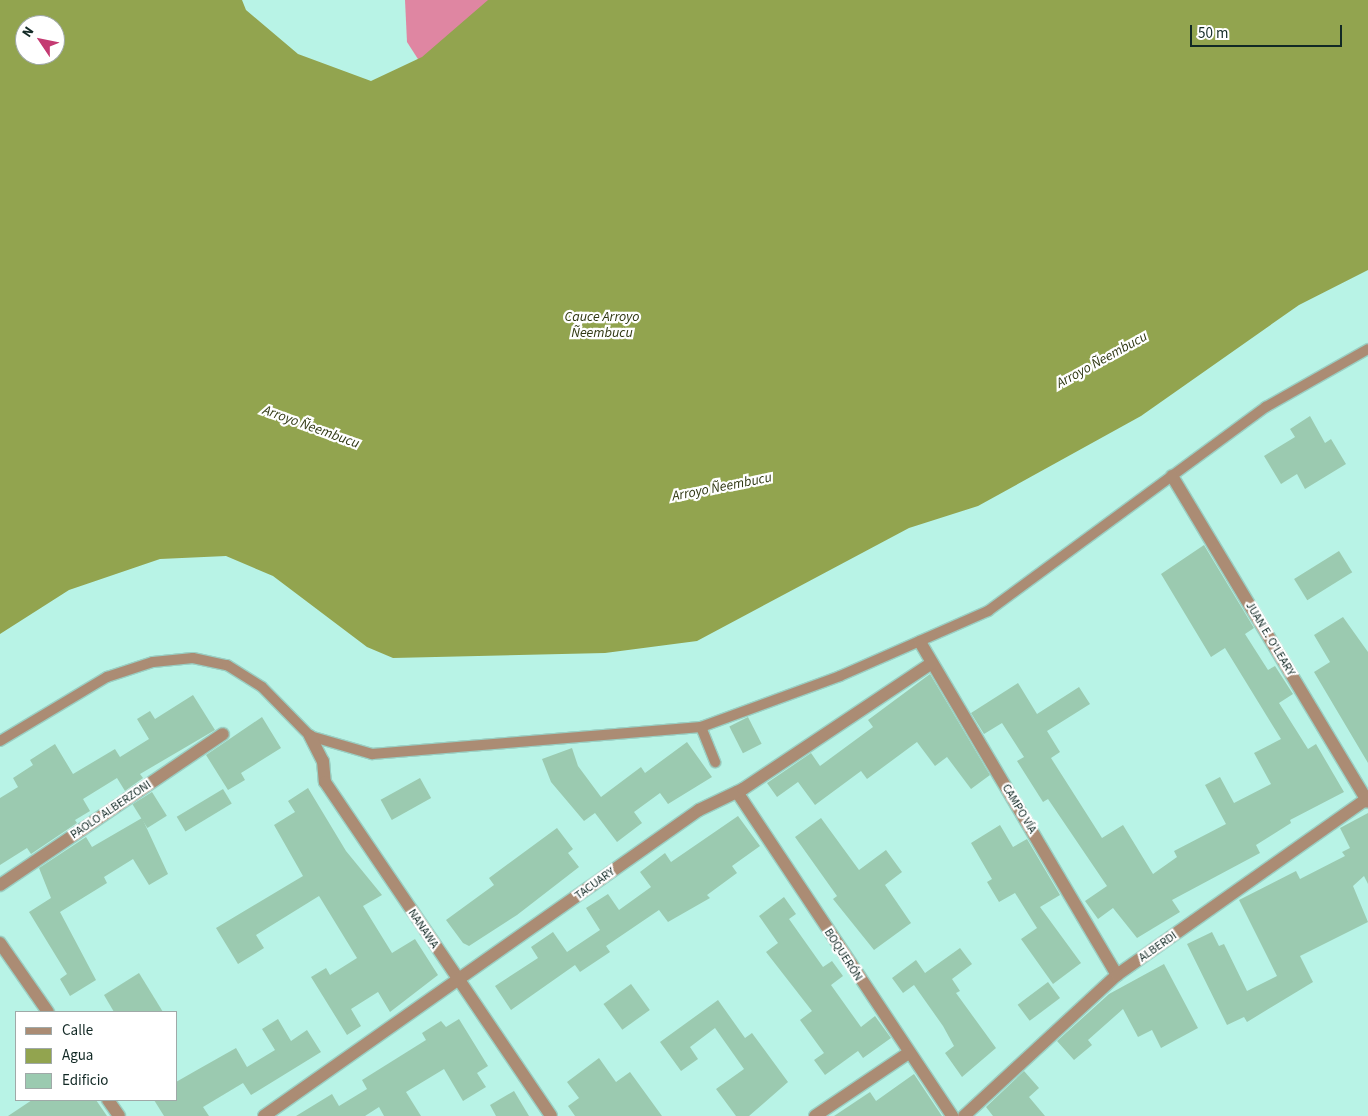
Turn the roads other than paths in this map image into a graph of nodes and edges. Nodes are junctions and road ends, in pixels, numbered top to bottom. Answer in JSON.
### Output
{"nodes":[{"id":1,"x":1368,"y":349,"type":"edge"},
{"id":2,"x":1172,"y":476,"type":"junction"},
{"id":3,"x":920,"y":642,"type":"junction"},
{"id":4,"x":932,"y":663,"type":"junction"},
{"id":5,"x":701,"y":727,"type":"junction"},
{"id":6,"x":223,"y":734,"type":"dead end"},
{"id":7,"x":310,"y":736,"type":"junction"},
{"id":8,"x":0,"y":741,"type":"edge"},
{"id":9,"x":715,"y":762,"type":"dead end"},
{"id":10,"x":737,"y":792,"type":"junction"},
{"id":11,"x":1367,"y":800,"type":"edge"},
{"id":12,"x":0,"y":885,"type":"edge"},
{"id":13,"x":0,"y":943,"type":"edge"},
{"id":14,"x":1118,"y":975,"type":"junction"},
{"id":15,"x":458,"y":982,"type":"junction"},
{"id":16,"x":47,"y":1011,"type":"edge"},
{"id":17,"x":907,"y":1054,"type":"junction"},
{"id":18,"x":109,"y":1101,"type":"edge"},
{"id":19,"x":119,"y":1116,"type":"edge"},
{"id":20,"x":264,"y":1116,"type":"edge"},
{"id":21,"x":551,"y":1116,"type":"edge"},
{"id":22,"x":815,"y":1116,"type":"edge"},
{"id":23,"x":952,"y":1116,"type":"edge"},
{"id":24,"x":964,"y":1116,"type":"edge"}],
"edges":[{"from":1,"to":2,"type":"lane"},
{"from":2,"to":3,"type":"lane"},
{"from":2,"to":11,"type":"street","name":"JUAN E. O'LEARY"},
{"from":3,"to":4,"type":"street","name":"CAMPO VÍA"},
{"from":3,"to":5,"type":"lane"},
{"from":4,"to":10,"type":"street","name":"TACUARY"},
{"from":4,"to":14,"type":"street","name":"CAMPO VÍA"},
{"from":5,"to":7,"type":"lane"},
{"from":5,"to":9,"type":"lane"},
{"from":6,"to":12,"type":"street","name":"PAOLO ALBERZONI"},
{"from":7,"to":8,"type":"lane"},
{"from":7,"to":15,"type":"street","name":"NANAWA"},
{"from":10,"to":15,"type":"street","name":"TACUARY"},
{"from":10,"to":17,"type":"street","name":"BOQUERÓN"},
{"from":11,"to":14,"type":"street","name":"ALBERDI"},
{"from":13,"to":16,"type":"street"},
{"from":14,"to":24,"type":"street","name":"ALBERDI"},
{"from":15,"to":20,"type":"street","name":"TACUARY"},
{"from":15,"to":21,"type":"street","name":"NANAWA"},
{"from":17,"to":22,"type":"street"},
{"from":17,"to":23,"type":"street","name":"BOQUERÓN"},
{"from":18,"to":19,"type":"street"}]}
